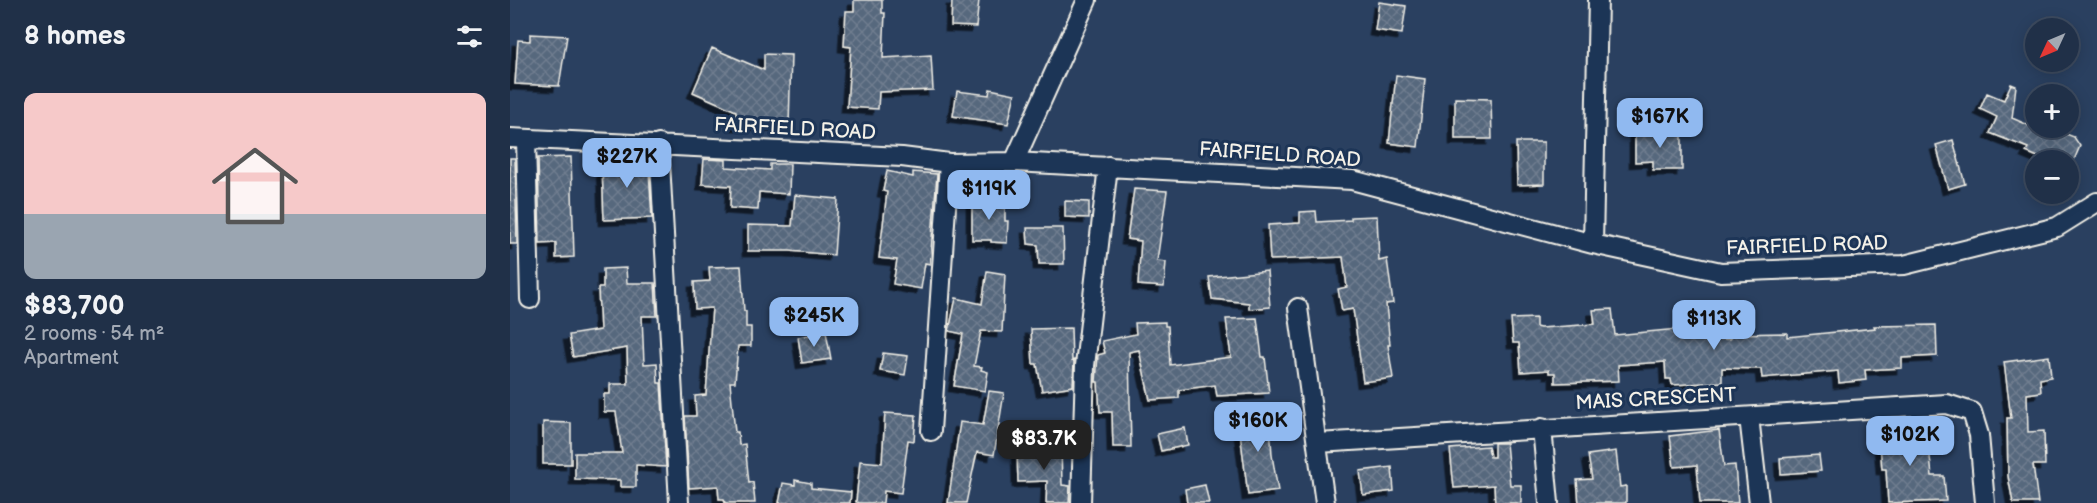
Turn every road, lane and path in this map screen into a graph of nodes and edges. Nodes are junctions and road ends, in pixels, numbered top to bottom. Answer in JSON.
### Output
{"nodes":[{"id":1,"x":1087,"y":0,"type":"edge"},
{"id":2,"x":1598,"y":0,"type":"edge"},
{"id":3,"x":518,"y":139,"type":"edge"},
{"id":4,"x":659,"y":144,"type":"junction"},
{"id":5,"x":1014,"y":162,"type":"junction"},
{"id":6,"x":949,"y":163,"type":"junction"},
{"id":7,"x":1108,"y":166,"type":"junction"},
{"id":8,"x":2097,"y":202,"type":"edge"},
{"id":9,"x":1593,"y":244,"type":"junction"},
{"id":10,"x":530,"y":299,"type":"dead end"},
{"id":11,"x":1298,"y":308,"type":"dead end"},
{"id":12,"x":1749,"y":417,"type":"junction"},
{"id":13,"x":1542,"y":428,"type":"junction"},
{"id":14,"x":931,"y":431,"type":"dead end"},
{"id":15,"x":1318,"y":443,"type":"junction"},
{"id":16,"x":679,"y":503,"type":"edge"},
{"id":17,"x":1081,"y":503,"type":"edge"},
{"id":18,"x":1325,"y":503,"type":"edge"},
{"id":19,"x":1549,"y":503,"type":"edge"},
{"id":20,"x":1759,"y":503,"type":"edge"},
{"id":21,"x":1985,"y":503,"type":"edge"}],
"edges":[{"from":1,"to":5,"type":"street"},
{"from":2,"to":9,"type":"street"},
{"from":3,"to":4,"type":"street","name":"FAIRFIELD ROAD"},
{"from":3,"to":10,"type":"street"},
{"from":4,"to":6,"type":"street","name":"FAIRFIELD ROAD"},
{"from":4,"to":16,"type":"street"},
{"from":5,"to":6,"type":"street","name":"FAIRFIELD ROAD"},
{"from":5,"to":7,"type":"street","name":"FAIRFIELD ROAD"},
{"from":6,"to":14,"type":"street"},
{"from":7,"to":9,"type":"street","name":"FAIRFIELD ROAD"},
{"from":7,"to":17,"type":"street"},
{"from":8,"to":9,"type":"street","name":"FAIRFIELD ROAD"},
{"from":11,"to":15,"type":"street"},
{"from":12,"to":13,"type":"street","name":"MAIS CRESCENT"},
{"from":12,"to":20,"type":"street"},
{"from":12,"to":21,"type":"street","name":"MAIS CRESCENT"},
{"from":13,"to":15,"type":"street","name":"MAIS CRESCENT"},
{"from":13,"to":19,"type":"street"},
{"from":15,"to":18,"type":"street"}]}
